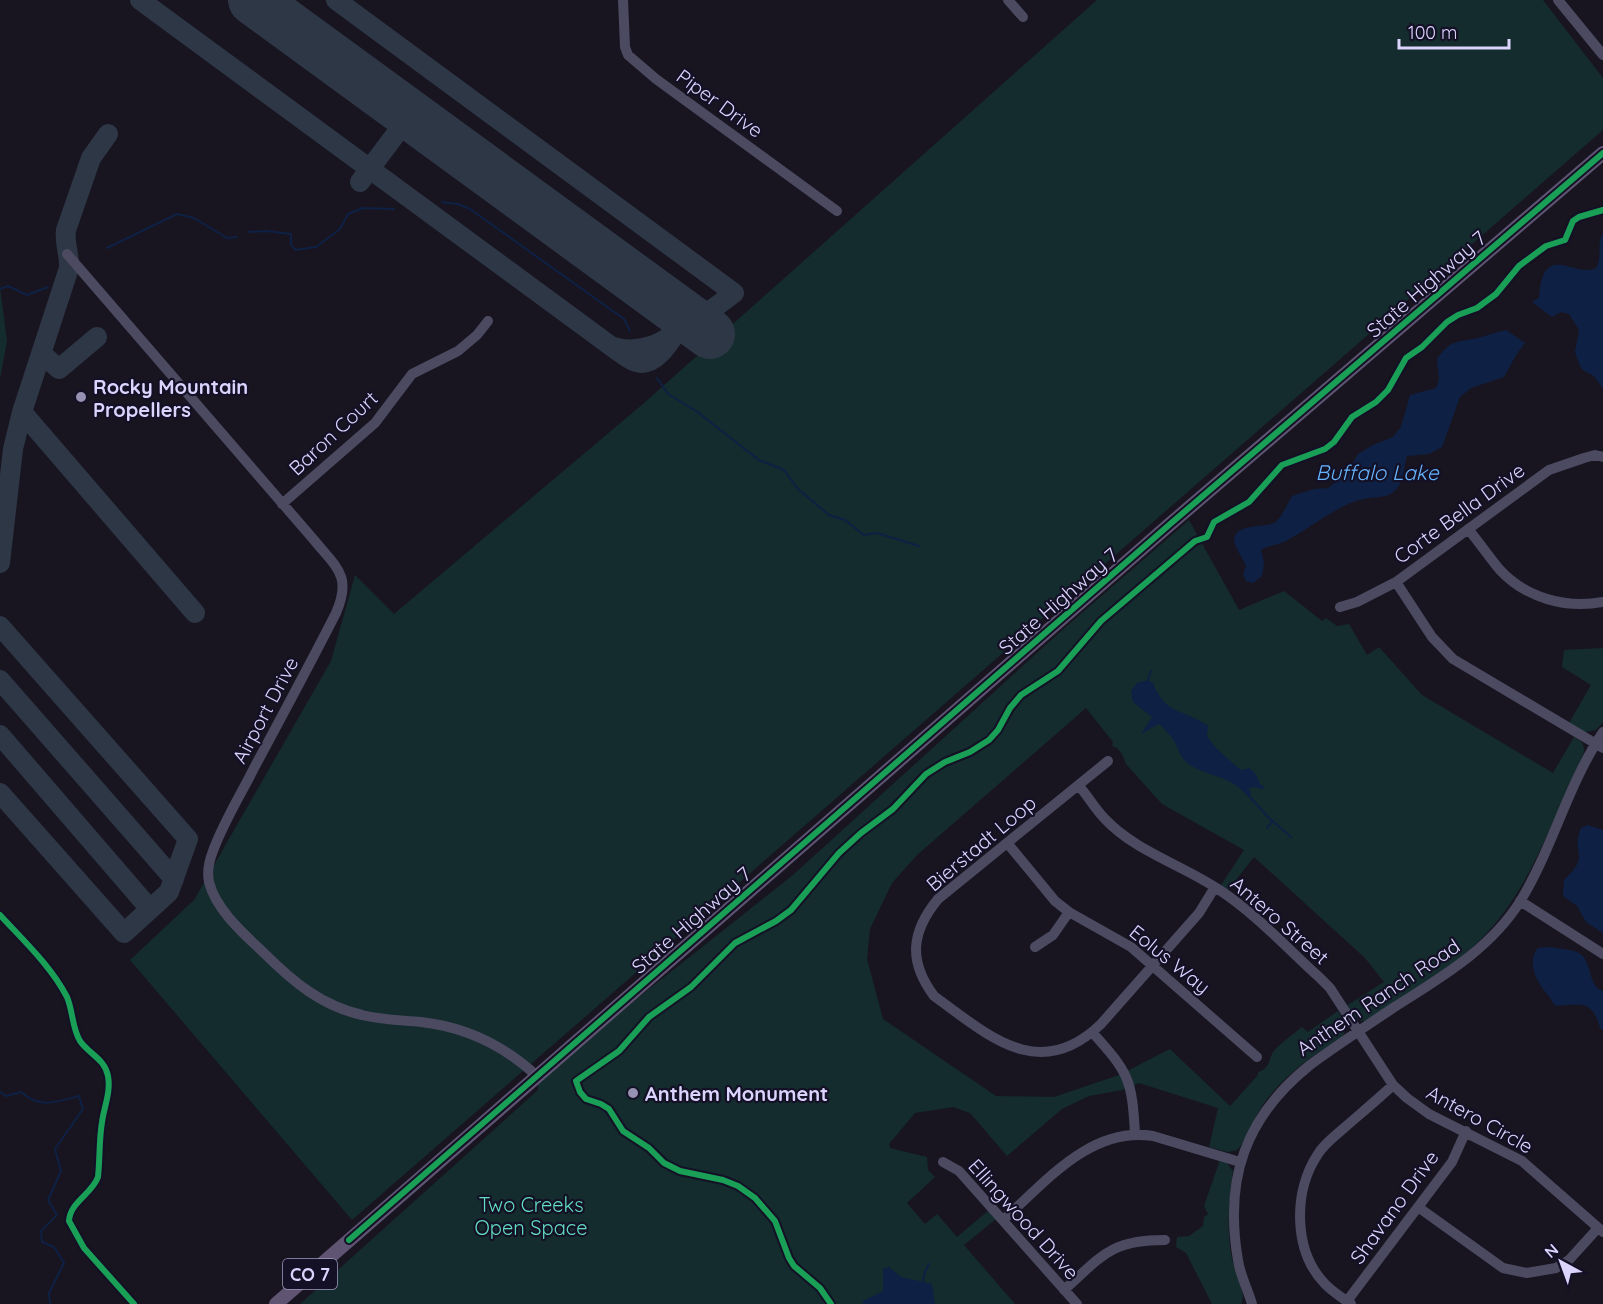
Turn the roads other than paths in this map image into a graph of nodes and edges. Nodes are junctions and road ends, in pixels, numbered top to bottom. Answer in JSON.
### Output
{"nodes":[{"id":1,"x":623,"y":0,"type":"edge"},
{"id":2,"x":1008,"y":0,"type":"edge"},
{"id":3,"x":1561,"y":1,"type":"edge"},
{"id":4,"x":1023,"y":17,"type":"dead end"},
{"id":5,"x":1603,"y":55,"type":"edge"},
{"id":6,"x":1603,"y":153,"type":"edge"},
{"id":7,"x":837,"y":211,"type":"dead end"},
{"id":8,"x":68,"y":254,"type":"dead end"},
{"id":9,"x":488,"y":321,"type":"dead end"},
{"id":10,"x":1603,"y":457,"type":"edge"},
{"id":11,"x":282,"y":504,"type":"junction"},
{"id":12,"x":1468,"y":529,"type":"junction"},
{"id":13,"x":1396,"y":582,"type":"junction"},
{"id":14,"x":1603,"y":602,"type":"edge"},
{"id":15,"x":1340,"y":608,"type":"dead end"},
{"id":16,"x":1603,"y":732,"type":"edge"},
{"id":17,"x":1599,"y":746,"type":"edge"},
{"id":18,"x":1108,"y":761,"type":"dead end"},
{"id":19,"x":1079,"y":786,"type":"junction"},
{"id":20,"x":1008,"y":844,"type":"junction"},
{"id":21,"x":1215,"y":886,"type":"junction"},
{"id":22,"x":1521,"y":901,"type":"junction"},
{"id":23,"x":1069,"y":912,"type":"junction"},
{"id":24,"x":1035,"y":947,"type":"dead end"},
{"id":25,"x":1603,"y":954,"type":"edge"},
{"id":26,"x":1153,"y":965,"type":"junction"},
{"id":27,"x":1358,"y":1031,"type":"junction"},
{"id":28,"x":1092,"y":1032,"type":"junction"},
{"id":29,"x":1257,"y":1057,"type":"dead end"},
{"id":30,"x":538,"y":1077,"type":"junction"},
{"id":31,"x":1393,"y":1085,"type":"junction"},
{"id":32,"x":1466,"y":1131,"type":"junction"},
{"id":33,"x":1135,"y":1134,"type":"junction"},
{"id":34,"x":943,"y":1161,"type":"dead end"},
{"id":35,"x":1240,"y":1162,"type":"junction"},
{"id":36,"x":1418,"y":1207,"type":"junction"},
{"id":37,"x":1003,"y":1221,"type":"junction"},
{"id":38,"x":1600,"y":1230,"type":"edge"},
{"id":39,"x":1165,"y":1240,"type":"dead end"},
{"id":40,"x":1064,"y":1290,"type":"junction"},
{"id":41,"x":1349,"y":1303,"type":"edge"},
{"id":42,"x":276,"y":1304,"type":"edge"},
{"id":43,"x":1077,"y":1304,"type":"edge"},
{"id":44,"x":1252,"y":1304,"type":"edge"}],
"edges":[{"from":1,"to":7,"type":"street","name":"Piper Drive"},
{"from":2,"to":4,"type":"street"},
{"from":3,"to":5,"type":"street"},
{"from":6,"to":30,"type":"main road","name":"State Highway 7","number":"CO 7"},
{"from":8,"to":11,"type":"street","name":"Airport Drive"},
{"from":9,"to":11,"type":"street","name":"Baron Court"},
{"from":10,"to":12,"type":"street","name":"Corte Bella Drive"},
{"from":11,"to":30,"type":"street","name":"Airport Drive"},
{"from":12,"to":13,"type":"street","name":"Corte Bella Drive"},
{"from":12,"to":14,"type":"street"},
{"from":13,"to":15,"type":"street","name":"Corte Bella Drive"},
{"from":13,"to":17,"type":"street"},
{"from":16,"to":17,"type":"street","name":"Anthem Ranch Road"},
{"from":17,"to":22,"type":"street","name":"Anthem Ranch Road"},
{"from":18,"to":19,"type":"street","name":"Bierstadt Loop"},
{"from":19,"to":20,"type":"street","name":"Bierstadt Loop"},
{"from":19,"to":21,"type":"street","name":"Antero Street"},
{"from":20,"to":23,"type":"street","name":"Eolus Way"},
{"from":20,"to":28,"type":"street","name":"Bierstadt Loop"},
{"from":21,"to":26,"type":"street","name":"Bierstadt Loop"},
{"from":21,"to":27,"type":"street","name":"Antero Street"},
{"from":22,"to":25,"type":"street"},
{"from":22,"to":27,"type":"street","name":"Anthem Ranch Road"},
{"from":23,"to":24,"type":"street"},
{"from":23,"to":26,"type":"street","name":"Eolus Way"},
{"from":26,"to":28,"type":"street","name":"Bierstadt Loop"},
{"from":26,"to":29,"type":"street","name":"Eolus Way"},
{"from":27,"to":31,"type":"street","name":"Antero Circle"},
{"from":27,"to":35,"type":"street","name":"Anthem Ranch Road"},
{"from":28,"to":33,"type":"street"},
{"from":30,"to":42,"type":"main road","number":"CO 7"},
{"from":31,"to":32,"type":"street","name":"Antero Circle"},
{"from":31,"to":41,"type":"street"},
{"from":32,"to":36,"type":"street","name":"Shavano Drive"},
{"from":32,"to":38,"type":"street","name":"Antero Circle"},
{"from":33,"to":35,"type":"street"},
{"from":33,"to":37,"type":"street"},
{"from":34,"to":37,"type":"street","name":"Ellingwood Drive"},
{"from":35,"to":44,"type":"street","name":"Anthem Ranch Road"},
{"from":36,"to":38,"type":"street"},
{"from":36,"to":41,"type":"street","name":"Shavano Drive"},
{"from":37,"to":40,"type":"street","name":"Ellingwood Drive"},
{"from":39,"to":40,"type":"street"},
{"from":40,"to":43,"type":"street","name":"Ellingwood Drive"}]}
